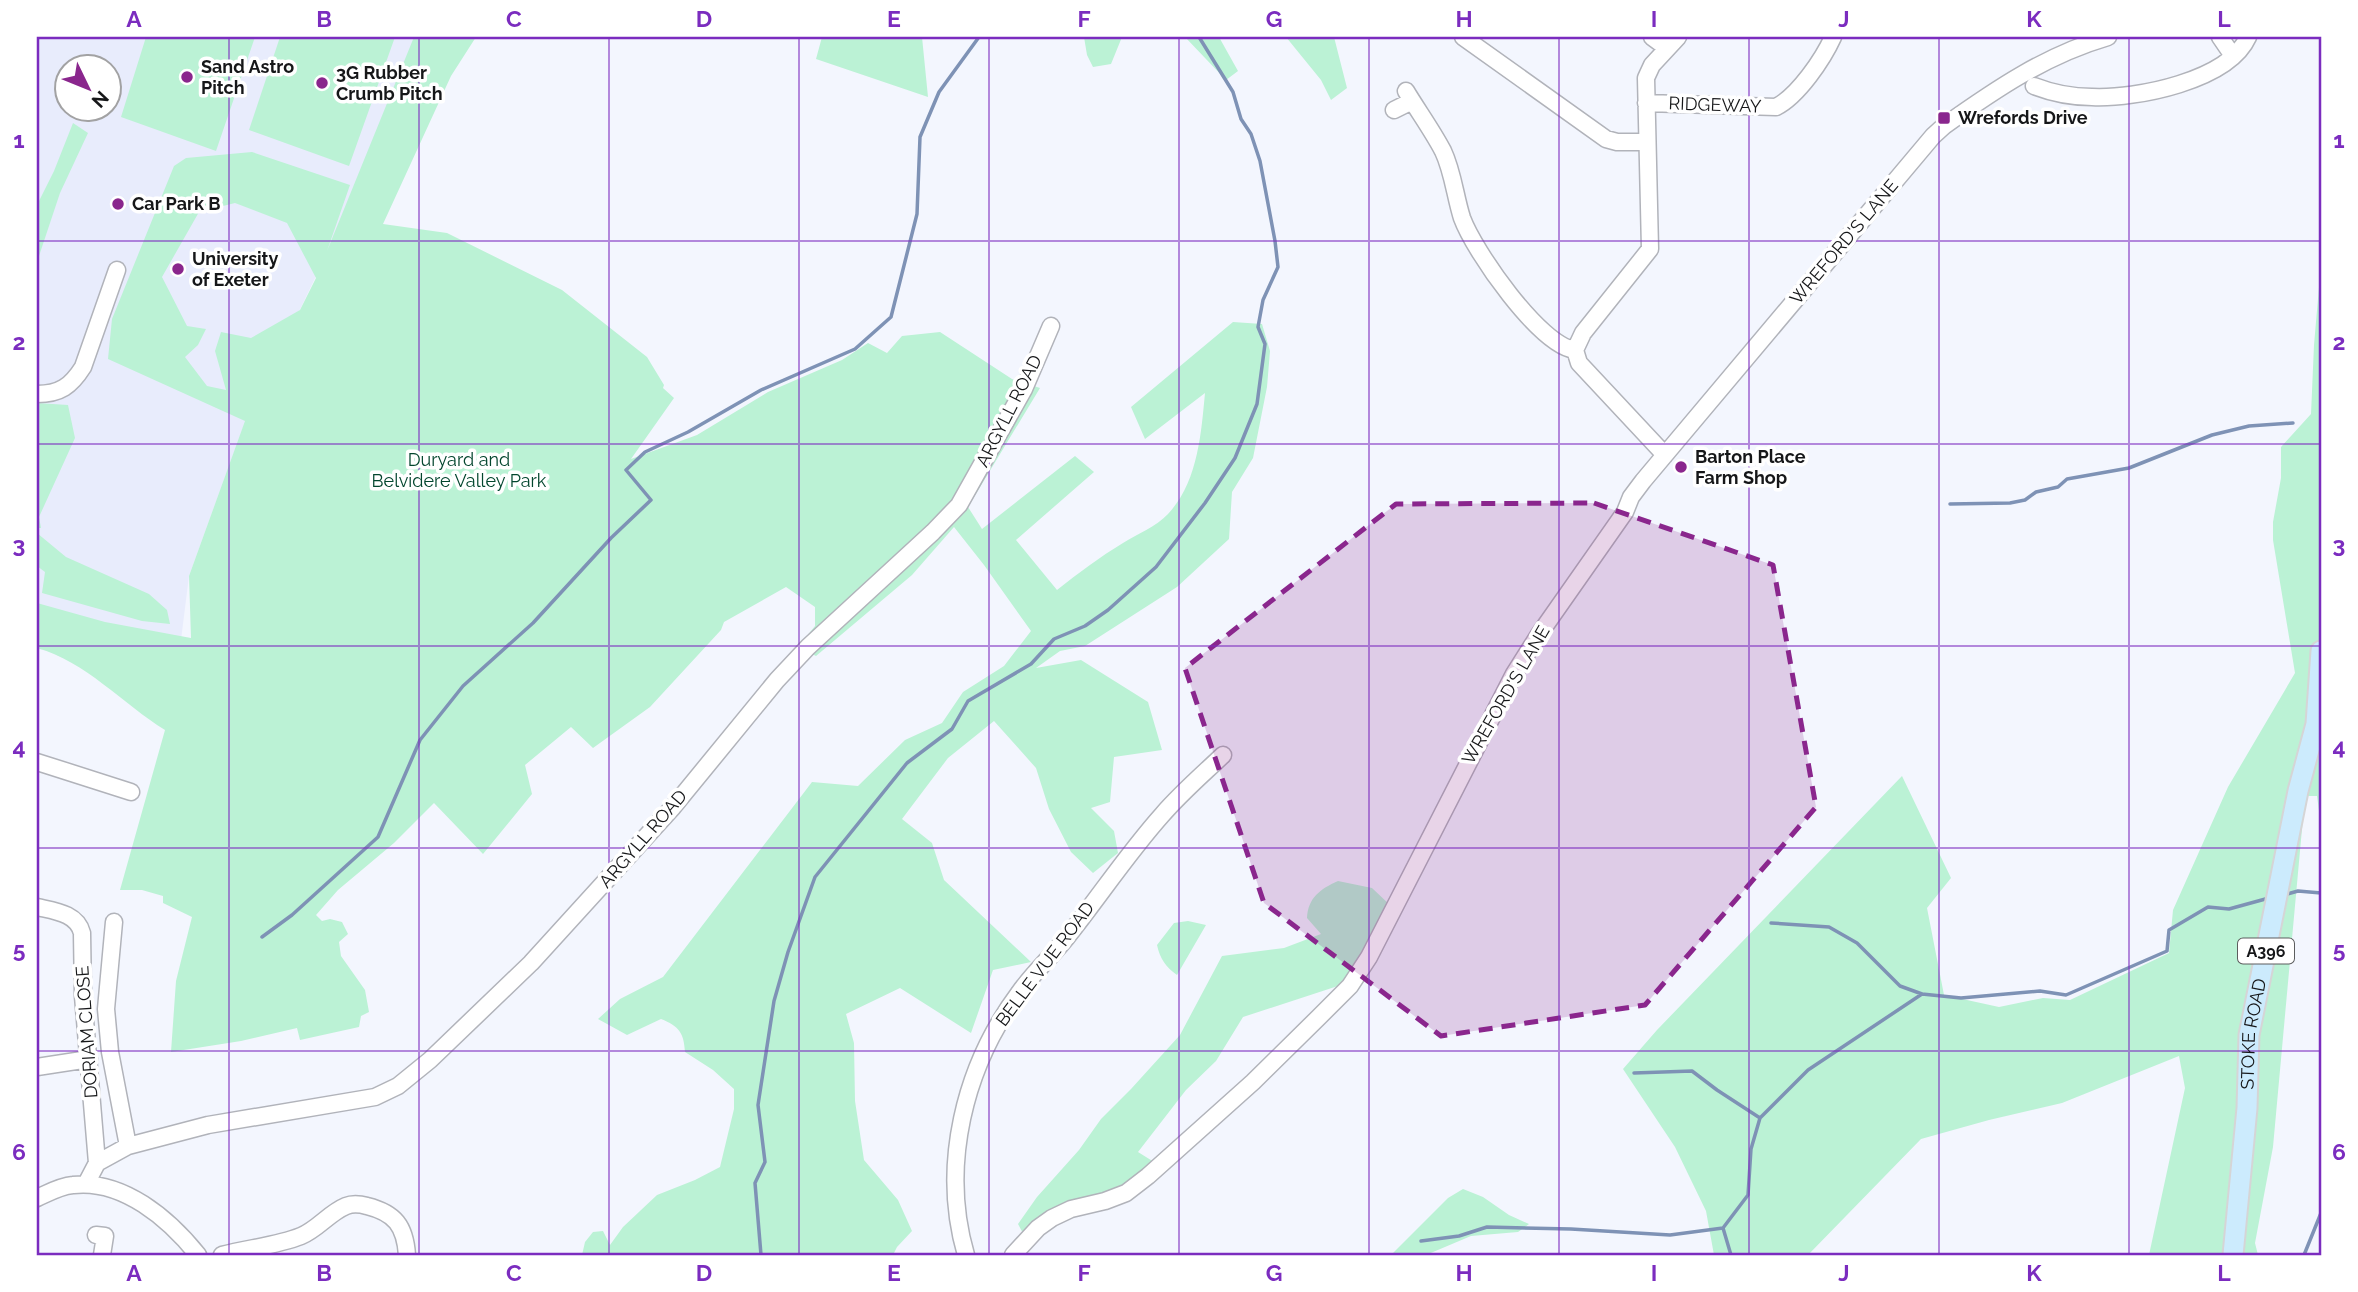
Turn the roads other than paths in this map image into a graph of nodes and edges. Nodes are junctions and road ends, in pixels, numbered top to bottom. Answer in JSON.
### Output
{"nodes":[{"id":1,"x":1463,"y":37,"type":"edge"},
{"id":2,"x":1652,"y":37,"type":"edge"},
{"id":3,"x":1833,"y":37,"type":"edge"},
{"id":4,"x":2108,"y":37,"type":"edge"},
{"id":5,"x":2220,"y":37,"type":"edge"},
{"id":6,"x":2248,"y":37,"type":"edge"},
{"id":7,"x":1672,"y":42,"type":"edge"},
{"id":8,"x":2233,"y":56,"type":"junction"},
{"id":9,"x":2034,"y":86,"type":"dead end"},
{"id":10,"x":1646,"y":103,"type":"junction"},
{"id":11,"x":1394,"y":110,"type":"dead end"},
{"id":12,"x":1647,"y":142,"type":"junction"},
{"id":13,"x":117,"y":270,"type":"dead end"},
{"id":14,"x":1051,"y":326,"type":"dead end"},
{"id":15,"x":1575,"y":350,"type":"junction"},
{"id":16,"x":37,"y":394,"type":"edge"},
{"id":17,"x":1665,"y":455,"type":"junction"},
{"id":18,"x":2321,"y":651,"type":"edge"},
{"id":19,"x":1223,"y":755,"type":"dead end"},
{"id":20,"x":37,"y":762,"type":"edge"},
{"id":21,"x":131,"y":792,"type":"dead end"},
{"id":22,"x":37,"y":907,"type":"edge"},
{"id":23,"x":114,"y":922,"type":"dead end"},
{"id":24,"x":89,"y":1059,"type":"junction"},
{"id":25,"x":37,"y":1067,"type":"edge"},
{"id":26,"x":128,"y":1146,"type":"junction"},
{"id":27,"x":97,"y":1163,"type":"junction"},
{"id":28,"x":86,"y":1184,"type":"junction"},
{"id":29,"x":37,"y":1198,"type":"edge"},
{"id":30,"x":96,"y":1234,"type":"dead end"},
{"id":31,"x":102,"y":1255,"type":"edge"},
{"id":32,"x":198,"y":1255,"type":"edge"},
{"id":33,"x":222,"y":1255,"type":"edge"},
{"id":34,"x":407,"y":1255,"type":"edge"},
{"id":35,"x":966,"y":1255,"type":"edge"},
{"id":36,"x":1013,"y":1255,"type":"edge"},
{"id":37,"x":2233,"y":1255,"type":"edge"}],
"edges":[{"from":1,"to":12,"type":"street"},
{"from":2,"to":7,"type":"street"},
{"from":3,"to":10,"type":"street","name":"RIDGEWAY"},
{"from":4,"to":17,"type":"street","name":"WREFORD'S LANE"},
{"from":5,"to":8,"type":"street"},
{"from":6,"to":8,"type":"street"},
{"from":7,"to":10,"type":"street"},
{"from":8,"to":9,"type":"street"},
{"from":10,"to":12,"type":"street"},
{"from":11,"to":15,"type":"street"},
{"from":12,"to":15,"type":"street"},
{"from":13,"to":16,"type":"street"},
{"from":14,"to":26,"type":"street","name":"ARGYLL ROAD"},
{"from":15,"to":17,"type":"street"},
{"from":17,"to":36,"type":"street","name":"WREFORD'S LANE"},
{"from":18,"to":37,"type":"main road","name":"STOKE ROAD","number":"A396"},
{"from":19,"to":35,"type":"street","name":"BELLE VUE ROAD"},
{"from":20,"to":21,"type":"street"},
{"from":22,"to":24,"type":"street","name":"DORIAM CLOSE"},
{"from":23,"to":26,"type":"street"},
{"from":24,"to":25,"type":"street"},
{"from":24,"to":27,"type":"street","name":"DORIAM CLOSE"},
{"from":26,"to":27,"type":"street","name":"ARGYLL ROAD"},
{"from":27,"to":28,"type":"street"},
{"from":28,"to":29,"type":"street"},
{"from":28,"to":32,"type":"street"},
{"from":30,"to":31,"type":"street"},
{"from":33,"to":34,"type":"street"}]}
